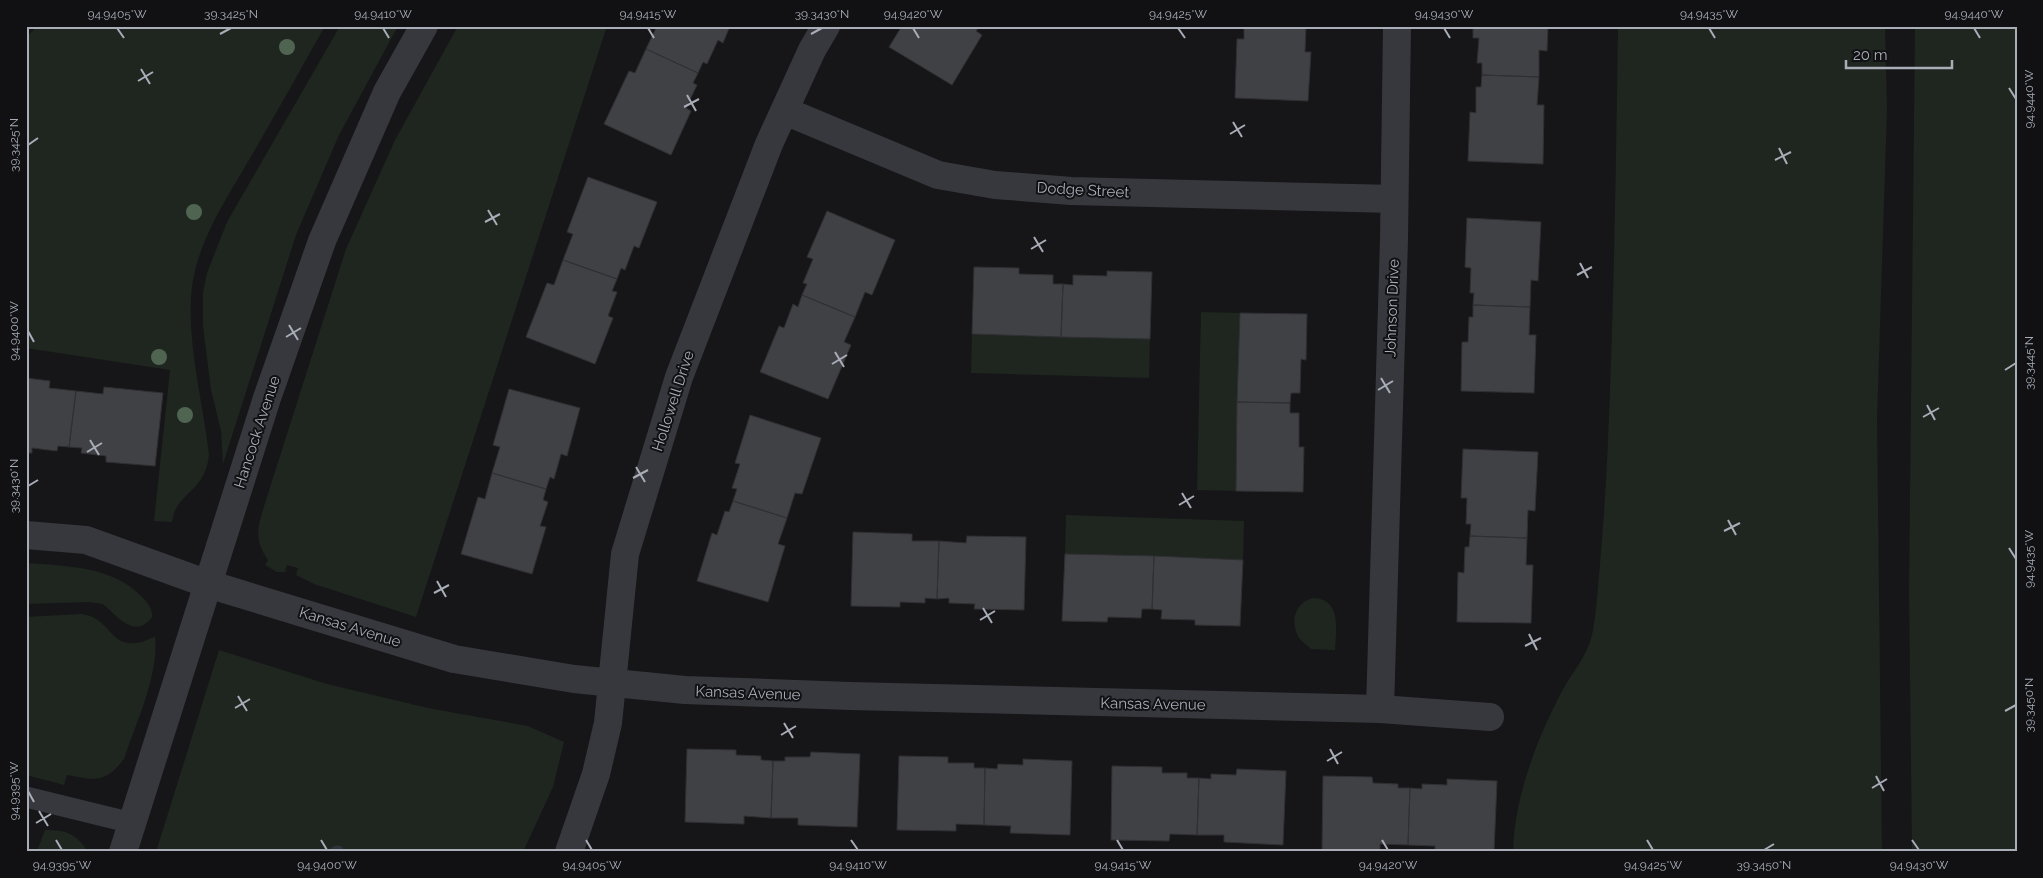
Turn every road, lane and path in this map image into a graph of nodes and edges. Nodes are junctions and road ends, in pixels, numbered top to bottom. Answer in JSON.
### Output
{"nodes":[{"id":1,"x":424,"y":26,"type":"edge"},
{"id":2,"x":826,"y":26,"type":"edge"},
{"id":3,"x":1397,"y":26,"type":"edge"},
{"id":4,"x":785,"y":111,"type":"junction"},
{"id":5,"x":1394,"y":199,"type":"junction"},
{"id":6,"x":26,"y":535,"type":"edge"},
{"id":7,"x":208,"y":584,"type":"junction"},
{"id":8,"x":612,"y":683,"type":"junction"},
{"id":9,"x":1380,"y":709,"type":"junction"},
{"id":10,"x":1490,"y":717,"type":"dead end"},
{"id":11,"x":26,"y":797,"type":"edge"},
{"id":12,"x":132,"y":823,"type":"junction"},
{"id":13,"x":123,"y":852,"type":"edge"},
{"id":14,"x":569,"y":852,"type":"edge"}],
"edges":[{"from":1,"to":7,"type":"street","name":"Hancock Avenue"},
{"from":2,"to":4,"type":"street","name":"Hollowell Drive"},
{"from":3,"to":5,"type":"street","name":"Johnson Drive"},
{"from":4,"to":5,"type":"street","name":"Dodge Street"},
{"from":4,"to":8,"type":"street","name":"Hollowell Drive"},
{"from":5,"to":9,"type":"street","name":"Johnson Drive"},
{"from":6,"to":7,"type":"street","name":"Kansas Avenue"},
{"from":7,"to":8,"type":"street","name":"Kansas Avenue"},
{"from":7,"to":12,"type":"street","name":"Hancock Avenue"},
{"from":8,"to":9,"type":"street","name":"Kansas Avenue"},
{"from":8,"to":14,"type":"street","name":"Hollowell Drive"},
{"from":9,"to":10,"type":"street","name":"Kansas Avenue"},
{"from":11,"to":12,"type":"lane"},
{"from":12,"to":13,"type":"street","name":"Hancock Avenue"}]}
